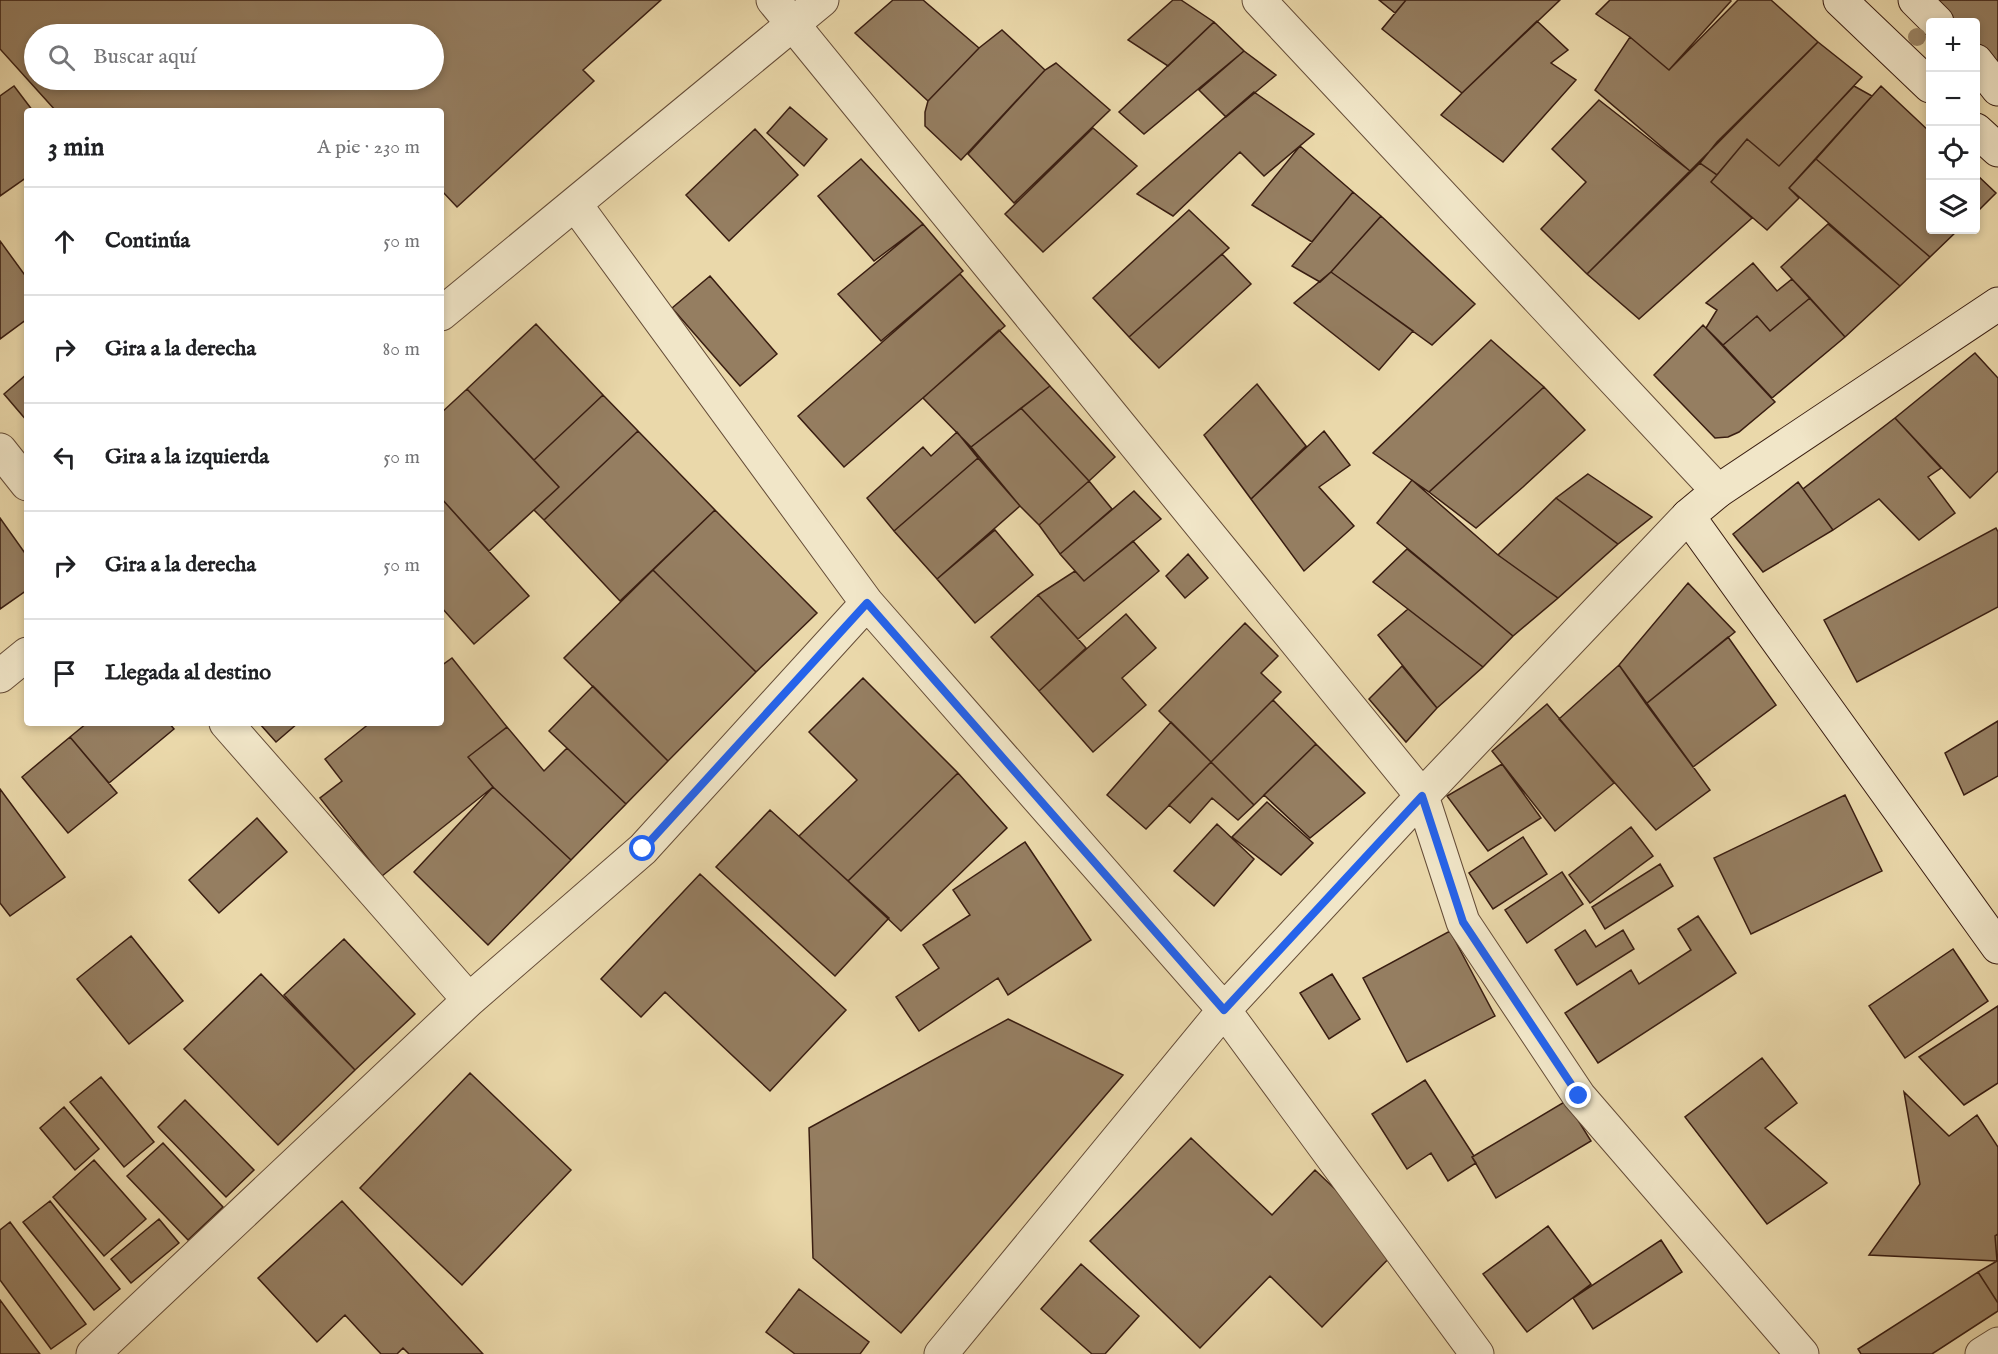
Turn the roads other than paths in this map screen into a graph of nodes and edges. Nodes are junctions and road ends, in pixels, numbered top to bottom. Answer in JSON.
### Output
{"nodes":[{"id":1,"x":773,"y":0,"type":"edge"},
{"id":2,"x":822,"y":0,"type":"edge"},
{"id":3,"x":1259,"y":0,"type":"edge"},
{"id":4,"x":1840,"y":0,"type":"edge"},
{"id":5,"x":1915,"y":0,"type":"edge"},
{"id":6,"x":1933,"y":18,"type":"edge"},
{"id":7,"x":794,"y":25,"type":"junction"},
{"id":8,"x":1980,"y":66,"type":"edge"},
{"id":9,"x":1926,"y":83,"type":"edge"},
{"id":10,"x":1998,"y":89,"type":"edge"},
{"id":11,"x":1980,"y":134,"type":"edge"},
{"id":12,"x":1998,"y":150,"type":"edge"},
{"id":13,"x":575,"y":204,"type":"junction"},
{"id":14,"x":1998,"y":304,"type":"edge"},
{"id":15,"x":444,"y":312,"type":"edge"},
{"id":16,"x":0,"y":450,"type":"edge"},
{"id":17,"x":24,"y":480,"type":"edge"},
{"id":18,"x":1718,"y":491,"type":"junction"},
{"id":19,"x":1688,"y":516,"type":"junction"},
{"id":20,"x":867,"y":603,"type":"junction"},
{"id":21,"x":24,"y":656,"type":"edge"},
{"id":22,"x":0,"y":676,"type":"edge"},
{"id":23,"x":229,"y":726,"type":"edge"},
{"id":24,"x":1422,"y":796,"type":"junction"},
{"id":25,"x":1998,"y":947,"type":"edge"},
{"id":26,"x":469,"y":1000,"type":"junction"},
{"id":27,"x":1224,"y":1010,"type":"junction"},
{"id":28,"x":1998,"y":1344,"type":"edge"},
{"id":29,"x":93,"y":1354,"type":"edge"},
{"id":30,"x":941,"y":1354,"type":"edge"},
{"id":31,"x":1477,"y":1354,"type":"edge"},
{"id":32,"x":1802,"y":1354,"type":"edge"},
{"id":33,"x":1982,"y":1354,"type":"edge"}],
"edges":[{"from":1,"to":7,"type":"street"},
{"from":2,"to":7,"type":"street"},
{"from":3,"to":18,"type":"street"},
{"from":4,"to":9,"type":"street"},
{"from":5,"to":6,"type":"street"},
{"from":7,"to":13,"type":"street"},
{"from":7,"to":24,"type":"street"},
{"from":8,"to":10,"type":"street"},
{"from":11,"to":12,"type":"street"},
{"from":13,"to":15,"type":"street"},
{"from":13,"to":20,"type":"street"},
{"from":14,"to":18,"type":"street"},
{"from":16,"to":17,"type":"street"},
{"from":18,"to":19,"type":"street"},
{"from":19,"to":24,"type":"street"},
{"from":19,"to":25,"type":"street"},
{"from":20,"to":26,"type":"street"},
{"from":20,"to":27,"type":"street"},
{"from":21,"to":22,"type":"street"},
{"from":23,"to":26,"type":"street"},
{"from":24,"to":27,"type":"street"},
{"from":24,"to":32,"type":"street"},
{"from":26,"to":29,"type":"street"},
{"from":27,"to":30,"type":"street"},
{"from":27,"to":31,"type":"street"},
{"from":28,"to":33,"type":"street"}]}
